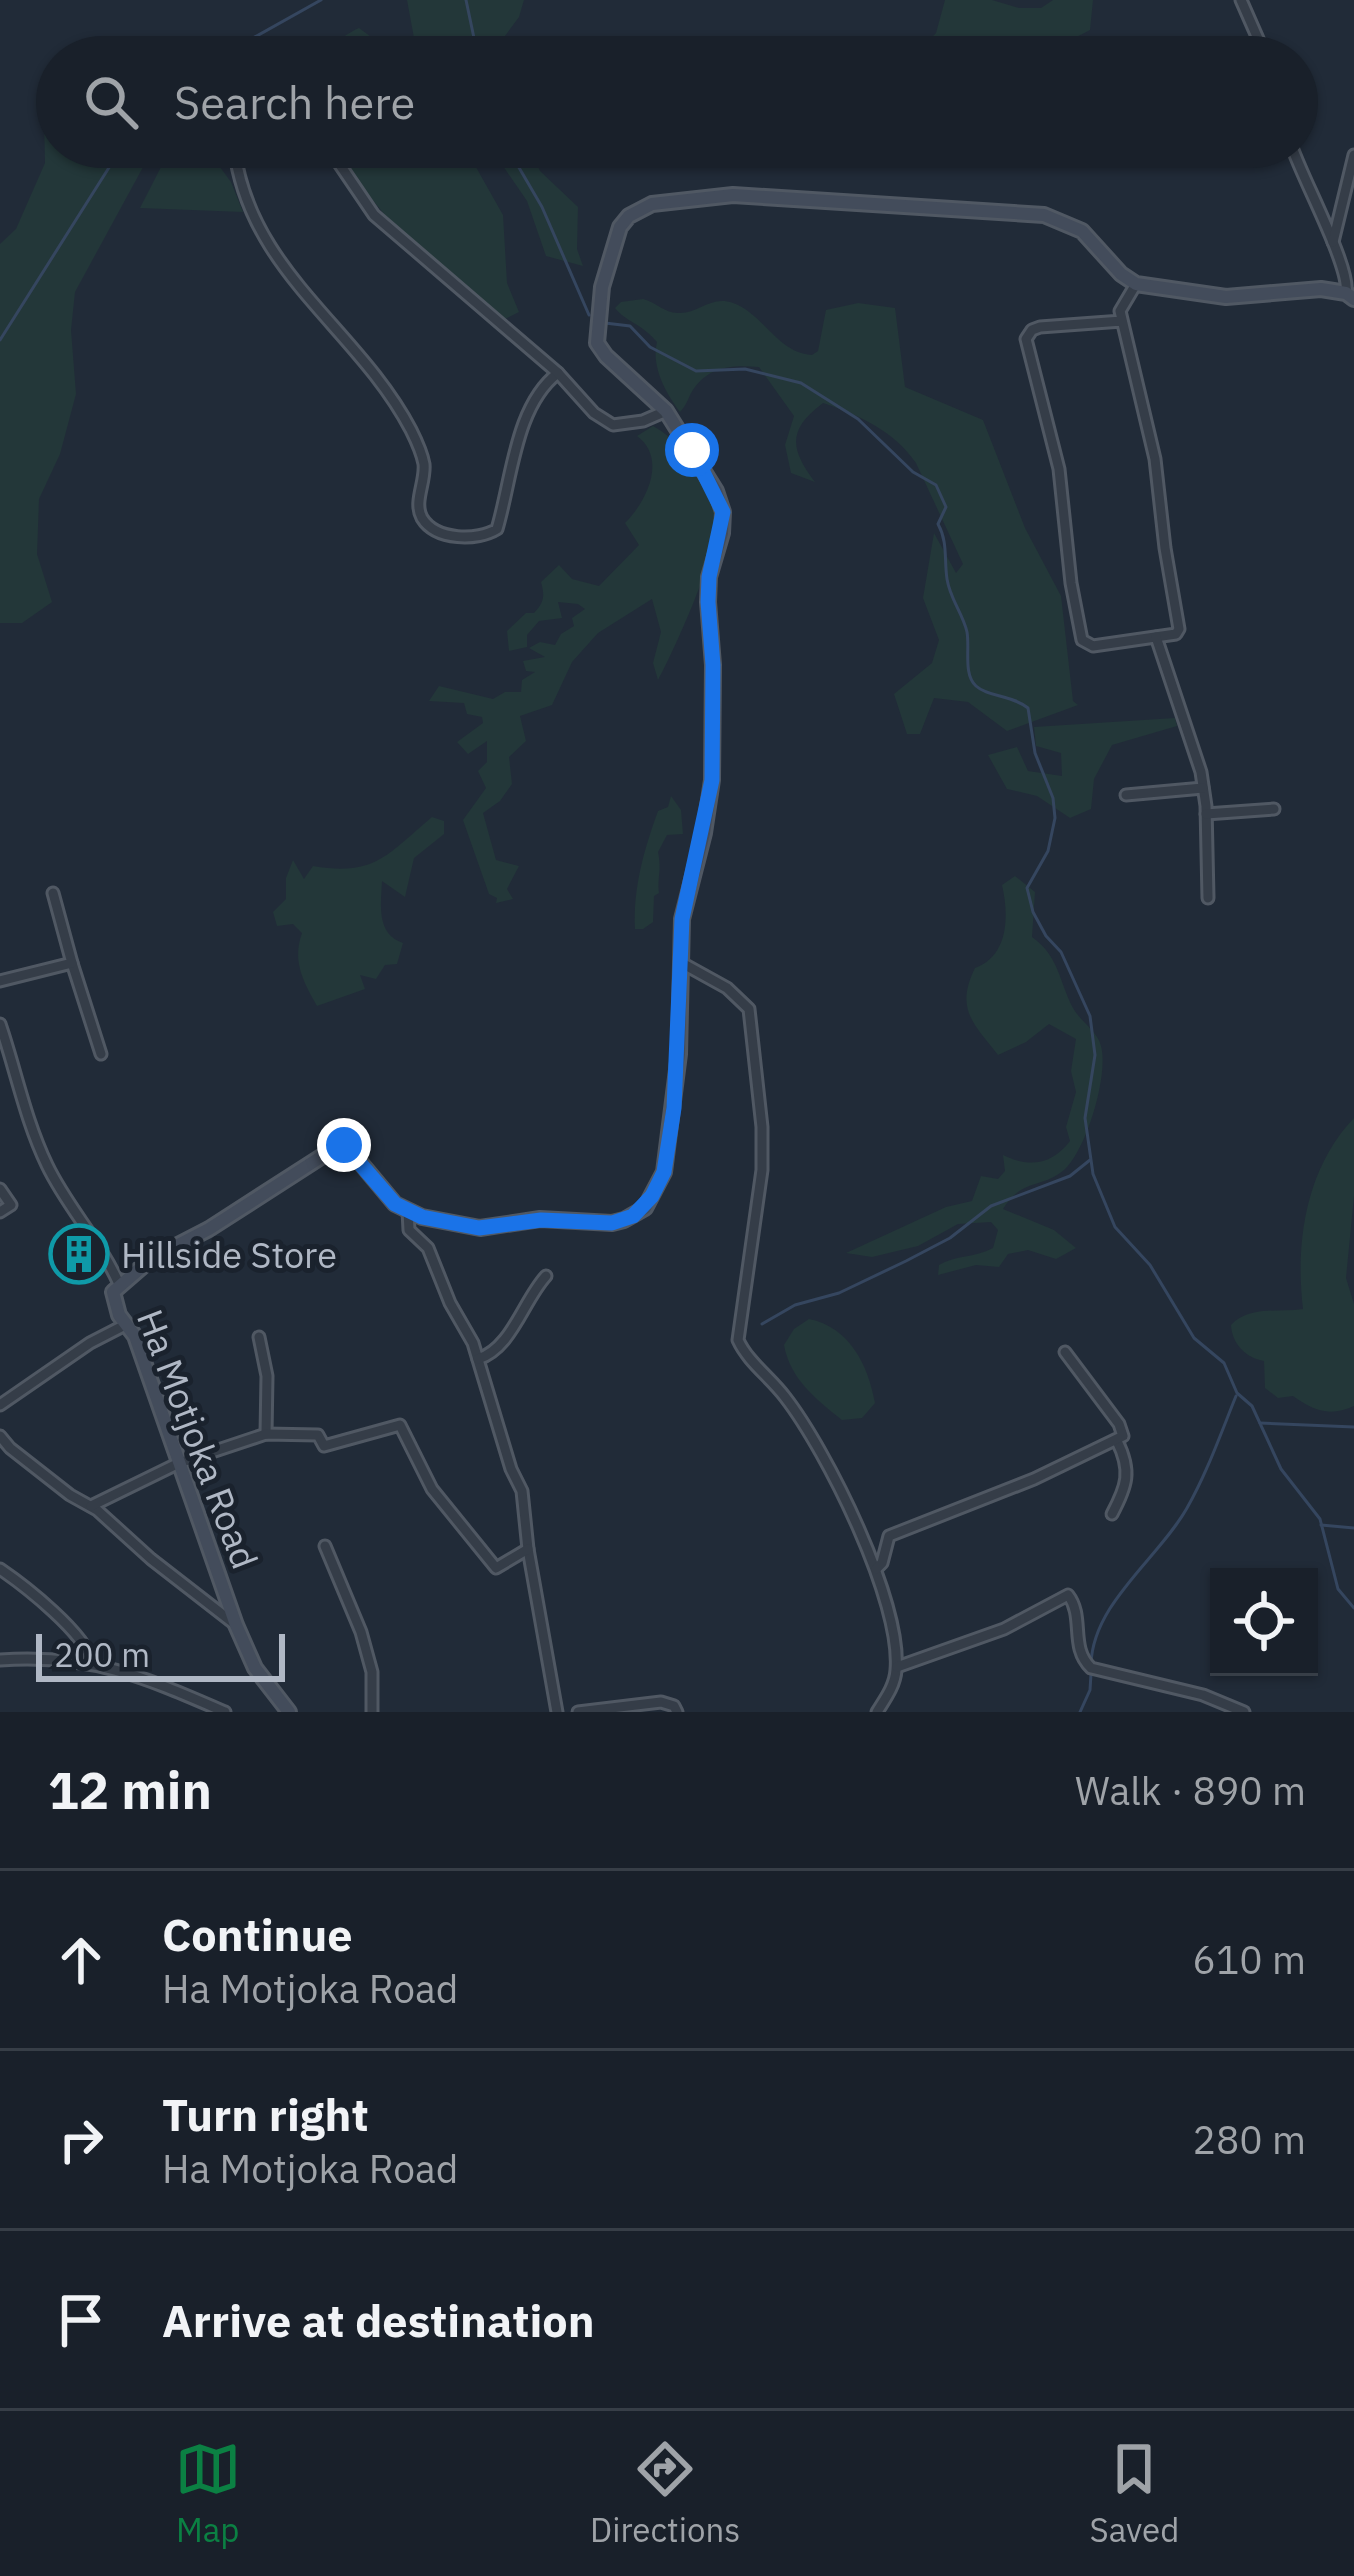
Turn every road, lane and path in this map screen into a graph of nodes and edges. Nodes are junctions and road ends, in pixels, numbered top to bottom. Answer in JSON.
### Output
{"nodes":[{"id":1,"x":1241,"y":0,"type":"edge"},
{"id":2,"x":1257,"y":36,"type":"edge"},
{"id":3,"x":1354,"y":155,"type":"edge"},
{"id":4,"x":239,"y":168,"type":"edge"},
{"id":5,"x":342,"y":168,"type":"edge"},
{"id":6,"x":1300,"y":168,"type":"edge"},
{"id":7,"x":1334,"y":242,"type":"junction"},
{"id":8,"x":1136,"y":284,"type":"junction"},
{"id":9,"x":1350,"y":296,"type":"edge"},
{"id":10,"x":1122,"y":321,"type":"junction"},
{"id":11,"x":558,"y":373,"type":"junction"},
{"id":12,"x":666,"y":411,"type":"junction"},
{"id":13,"x":1156,"y":637,"type":"junction"},
{"id":14,"x":1203,"y":788,"type":"junction"},
{"id":15,"x":1126,"y":795,"type":"dead end"},
{"id":16,"x":1274,"y":809,"type":"dead end"},
{"id":17,"x":1206,"y":814,"type":"junction"},
{"id":18,"x":53,"y":893,"type":"dead end"},
{"id":19,"x":1208,"y":898,"type":"dead end"},
{"id":20,"x":680,"y":962,"type":"junction"},
{"id":21,"x":72,"y":964,"type":"junction"},
{"id":22,"x":0,"y":981,"type":"edge"},
{"id":23,"x":0,"y":1024,"type":"edge"},
{"id":24,"x":101,"y":1054,"type":"dead end"},
{"id":25,"x":0,"y":1189,"type":"edge"},
{"id":26,"x":408,"y":1211,"type":"junction"},
{"id":27,"x":0,"y":1212,"type":"edge"},
{"id":28,"x":546,"y":1276,"type":"dead end"},
{"id":29,"x":119,"y":1285,"type":"junction"},
{"id":30,"x":125,"y":1325,"type":"junction"},
{"id":31,"x":259,"y":1337,"type":"dead end"},
{"id":32,"x":1065,"y":1352,"type":"dead end"},
{"id":33,"x":478,"y":1359,"type":"junction"},
{"id":34,"x":0,"y":1405,"type":"edge"},
{"id":35,"x":266,"y":1434,"type":"junction"},
{"id":36,"x":0,"y":1436,"type":"edge"},
{"id":37,"x":1117,"y":1441,"type":"junction"},
{"id":38,"x":179,"y":1462,"type":"junction"},
{"id":39,"x":91,"y":1506,"type":"junction"},
{"id":40,"x":1112,"y":1514,"type":"dead end"},
{"id":41,"x":326,"y":1546,"type":"dead end"},
{"id":42,"x":528,"y":1550,"type":"junction"},
{"id":43,"x":0,"y":1569,"type":"edge"},
{"id":44,"x":876,"y":1569,"type":"junction"},
{"id":45,"x":236,"y":1625,"type":"junction"},
{"id":46,"x":0,"y":1660,"type":"edge"},
{"id":47,"x":92,"y":1662,"type":"junction"},
{"id":48,"x":897,"y":1667,"type":"junction"},
{"id":49,"x":224,"y":1712,"type":"edge"},
{"id":50,"x":289,"y":1712,"type":"edge"},
{"id":51,"x":371,"y":1712,"type":"edge"},
{"id":52,"x":557,"y":1712,"type":"edge"},
{"id":53,"x":578,"y":1712,"type":"edge"},
{"id":54,"x":676,"y":1712,"type":"edge"},
{"id":55,"x":877,"y":1712,"type":"edge"},
{"id":56,"x":1244,"y":1712,"type":"edge"}],
"edges":[{"from":1,"to":2,"type":"street"},
{"from":3,"to":7,"type":"street"},
{"from":4,"to":11,"type":"street"},
{"from":5,"to":11,"type":"street"},
{"from":6,"to":7,"type":"street"},
{"from":7,"to":9,"type":"street"},
{"from":8,"to":9,"type":"street"},
{"from":8,"to":10,"type":"street"},
{"from":8,"to":12,"type":"street","name":"Ha Motjoka Road"},
{"from":10,"to":13,"type":"street"},
{"from":10,"to":13,"type":"street"},
{"from":11,"to":12,"type":"street"},
{"from":12,"to":20,"type":"street","name":"Ha Motjoka Road"},
{"from":13,"to":14,"type":"street"},
{"from":14,"to":15,"type":"street"},
{"from":14,"to":17,"type":"street"},
{"from":16,"to":17,"type":"street"},
{"from":17,"to":19,"type":"street"},
{"from":18,"to":21,"type":"street"},
{"from":20,"to":26,"type":"street","name":"Ha Motjoka Road"},
{"from":20,"to":44,"type":"street"},
{"from":21,"to":22,"type":"street"},
{"from":21,"to":24,"type":"street"},
{"from":23,"to":29,"type":"street"},
{"from":25,"to":27,"type":"street"},
{"from":26,"to":29,"type":"street","name":"Ha Motjoka Road"},
{"from":26,"to":33,"type":"street"},
{"from":28,"to":33,"type":"street"},
{"from":29,"to":30,"type":"street","name":"Ha Motjoka Road"},
{"from":30,"to":34,"type":"street"},
{"from":30,"to":38,"type":"street","name":"Ha Motjoka Road"},
{"from":31,"to":35,"type":"street"},
{"from":32,"to":37,"type":"street"},
{"from":33,"to":42,"type":"street"},
{"from":35,"to":38,"type":"street"},
{"from":35,"to":42,"type":"street"},
{"from":36,"to":39,"type":"street"},
{"from":37,"to":40,"type":"street"},
{"from":37,"to":44,"type":"street"},
{"from":38,"to":39,"type":"street"},
{"from":38,"to":45,"type":"street","name":"Ha Motjoka Road"},
{"from":39,"to":45,"type":"street"},
{"from":41,"to":51,"type":"street"},
{"from":42,"to":52,"type":"street"},
{"from":43,"to":47,"type":"street"},
{"from":44,"to":48,"type":"street"},
{"from":45,"to":50,"type":"street","name":"Ha Motjoka Road"},
{"from":46,"to":47,"type":"street"},
{"from":47,"to":49,"type":"street"},
{"from":48,"to":55,"type":"street"},
{"from":48,"to":56,"type":"street"},
{"from":53,"to":54,"type":"street"}]}
